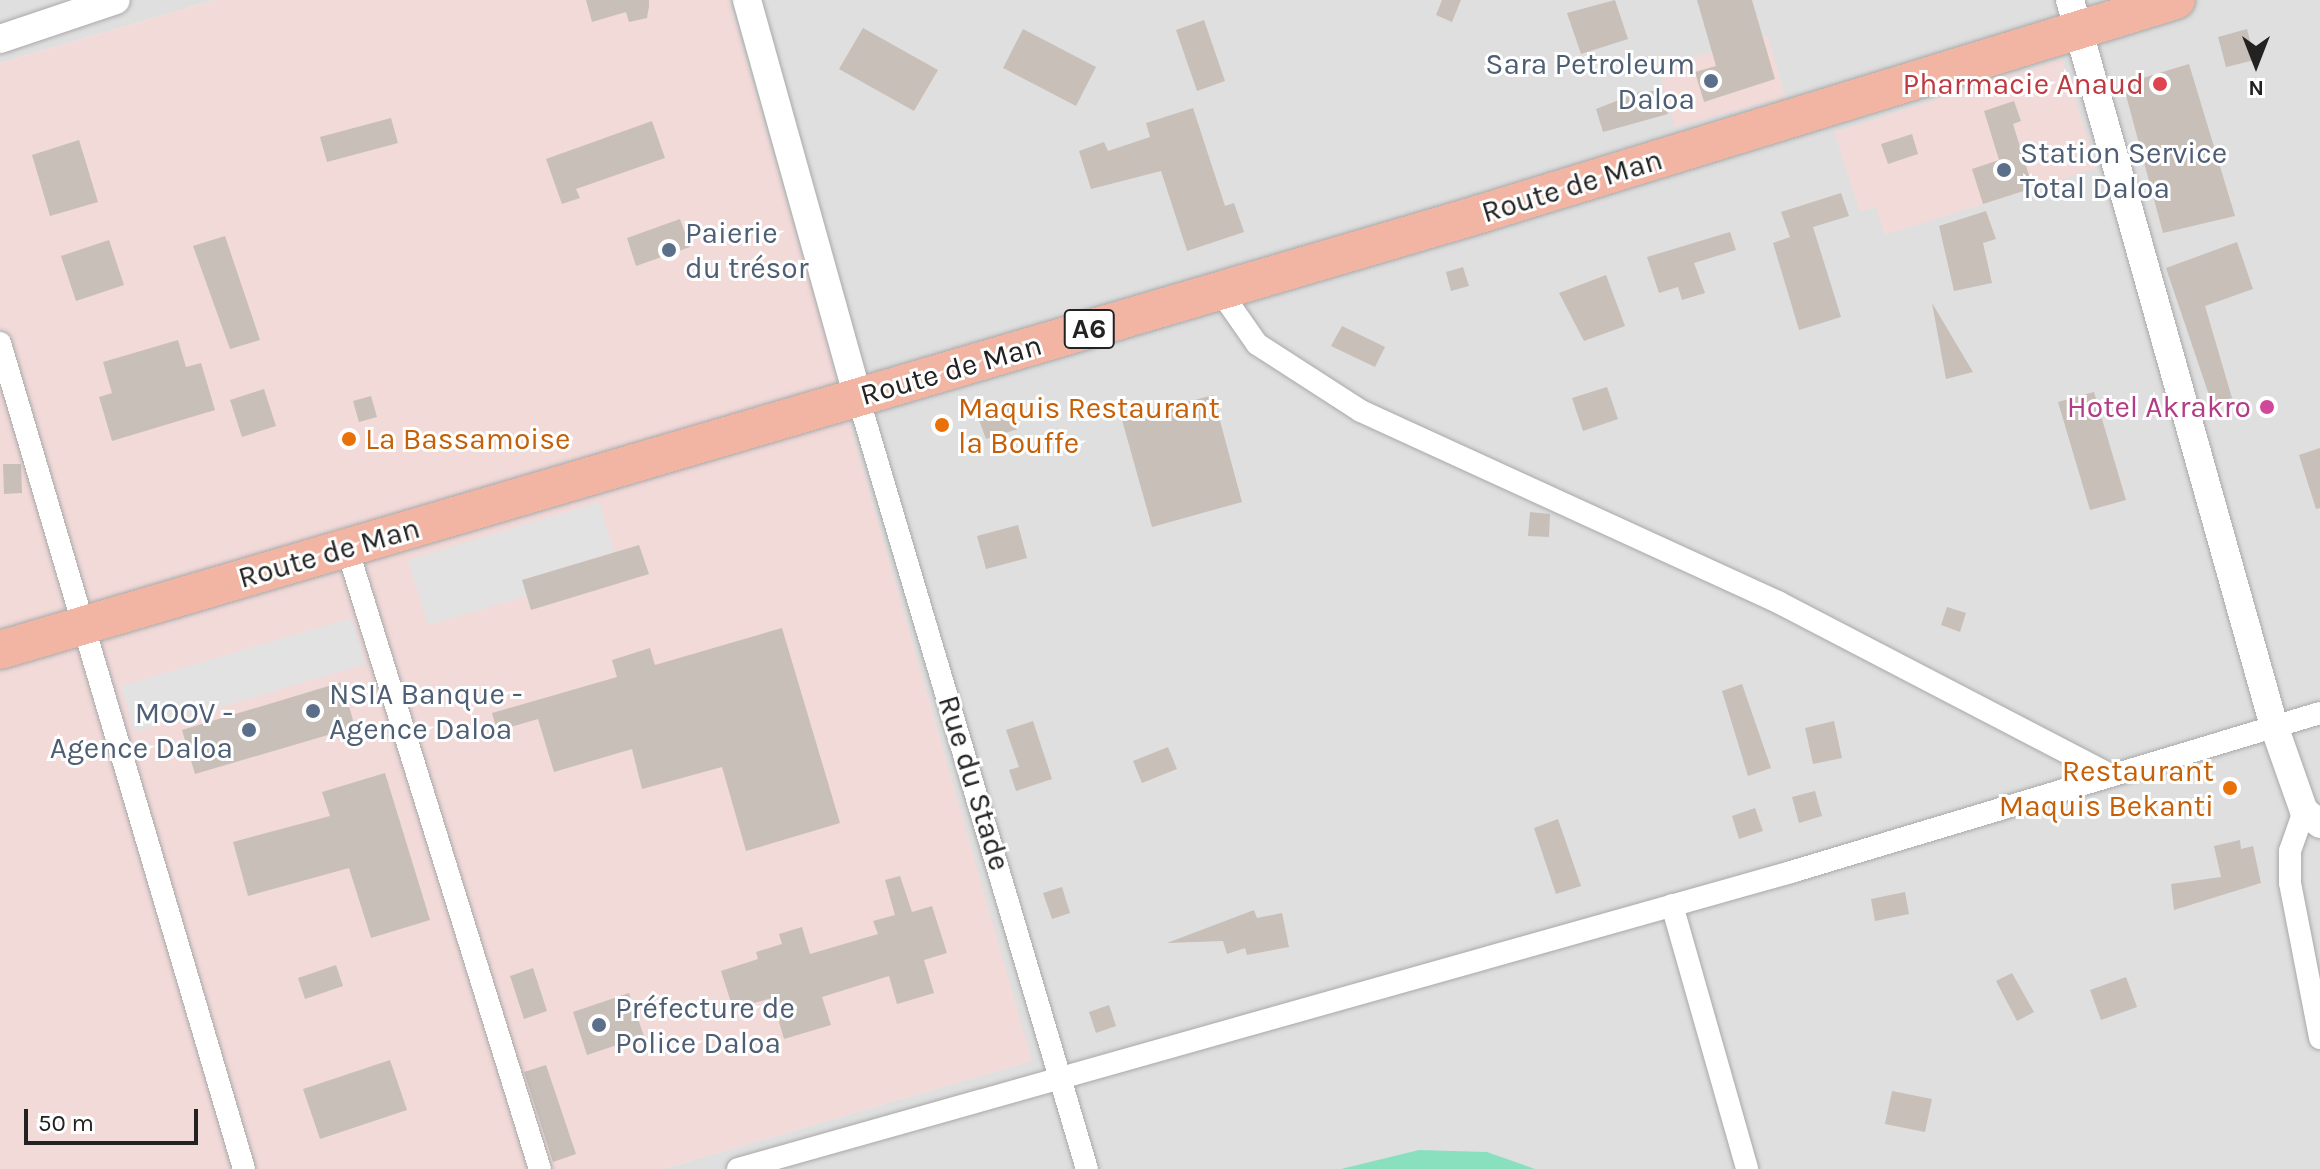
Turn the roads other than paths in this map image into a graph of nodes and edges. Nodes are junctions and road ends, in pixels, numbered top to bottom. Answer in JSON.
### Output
{"nodes":[{"id":1,"x":116,"y":0,"type":"edge"},
{"id":2,"x":747,"y":0,"type":"edge"},
{"id":3,"x":2176,"y":0,"type":"edge"},
{"id":4,"x":2075,"y":15,"type":"edge"},
{"id":5,"x":0,"y":39,"type":"edge"},
{"id":6,"x":1220,"y":291,"type":"junction"},
{"id":7,"x":0,"y":343,"type":"edge"},
{"id":8,"x":858,"y":397,"type":"junction"},
{"id":9,"x":347,"y":548,"type":"junction"},
{"id":10,"x":89,"y":624,"type":"junction"},
{"id":11,"x":0,"y":650,"type":"edge"},
{"id":12,"x":2320,"y":713,"type":"edge"},
{"id":13,"x":2274,"y":726,"type":"junction"},
{"id":14,"x":2111,"y":775,"type":"junction"},
{"id":15,"x":2312,"y":817,"type":"edge"},
{"id":16,"x":1672,"y":905,"type":"junction"},
{"id":17,"x":2320,"y":1038,"type":"edge"},
{"id":18,"x":1060,"y":1075,"type":"junction"},
{"id":19,"x":244,"y":1169,"type":"edge"},
{"id":20,"x":540,"y":1169,"type":"edge"},
{"id":21,"x":738,"y":1169,"type":"edge"},
{"id":22,"x":1087,"y":1169,"type":"edge"},
{"id":23,"x":1747,"y":1169,"type":"edge"}],
"edges":[{"from":1,"to":5,"type":"street"},
{"from":2,"to":8,"type":"street"},
{"from":3,"to":4,"type":"highway","name":"Route de Man","number":"A6"},
{"from":4,"to":6,"type":"highway","name":"Route de Man","number":"A6"},
{"from":4,"to":13,"type":"street"},
{"from":6,"to":8,"type":"highway","name":"Route de Man","number":"A6"},
{"from":6,"to":14,"type":"street"},
{"from":7,"to":10,"type":"street"},
{"from":8,"to":9,"type":"highway","name":"Route de Man","number":"A6"},
{"from":8,"to":18,"type":"street","name":"Rue du Stade"},
{"from":9,"to":10,"type":"highway","name":"Route de Man","number":"A6"},
{"from":9,"to":20,"type":"street"},
{"from":10,"to":11,"type":"highway","name":"Route de Man","number":"A6"},
{"from":10,"to":19,"type":"street"},
{"from":12,"to":13,"type":"street"},
{"from":13,"to":14,"type":"street"},
{"from":13,"to":15,"type":"street"},
{"from":14,"to":16,"type":"street"},
{"from":15,"to":17,"type":"street"},
{"from":16,"to":18,"type":"street"},
{"from":16,"to":23,"type":"street"},
{"from":18,"to":21,"type":"street"},
{"from":18,"to":22,"type":"street","name":"Rue du Stade"}]}
